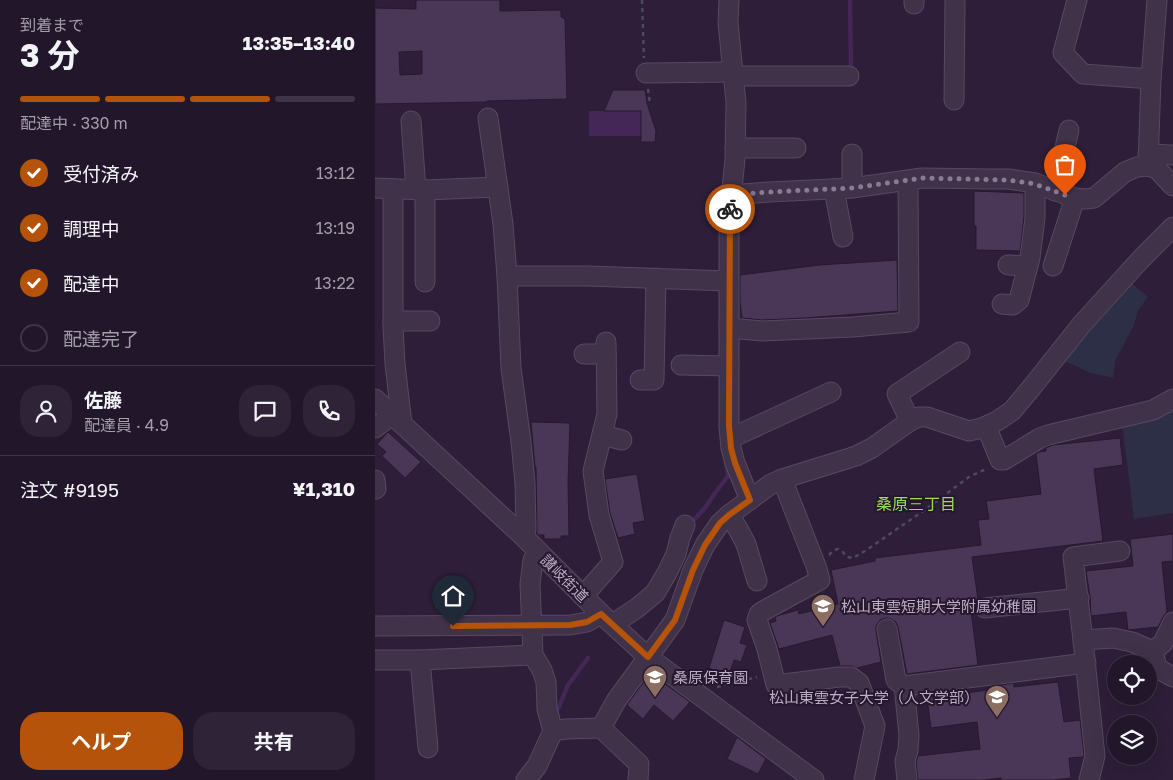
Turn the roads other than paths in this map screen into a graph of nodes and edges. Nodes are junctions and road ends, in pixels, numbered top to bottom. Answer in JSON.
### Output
{"nodes":[{"id":1,"x":729,"y":0,"type":"edge"},
{"id":2,"x":955,"y":0,"type":"edge"},
{"id":3,"x":1077,"y":0,"type":"edge"},
{"id":4,"x":1157,"y":0,"type":"edge"},
{"id":5,"x":1164,"y":24,"type":"edge"},
{"id":6,"x":645,"y":73,"type":"road end"},
{"id":7,"x":733,"y":74,"type":"junction"},
{"id":8,"x":849,"y":76,"type":"dead end"},
{"id":9,"x":1151,"y":79,"type":"junction"},
{"id":10,"x":953,"y":100,"type":"dead end"},
{"id":11,"x":488,"y":118,"type":"dead end"},
{"id":12,"x":411,"y":120,"type":"dead end"},
{"id":13,"x":1069,"y":130,"type":"dead end"},
{"id":14,"x":735,"y":148,"type":"junction"},
{"id":15,"x":796,"y":148,"type":"dead end"},
{"id":16,"x":853,"y":154,"type":"dead end"},
{"id":17,"x":1173,"y":155,"type":"edge"},
{"id":18,"x":1148,"y":160,"type":"junction"},
{"id":19,"x":908,"y":181,"type":"junction"},
{"id":20,"x":1035,"y":184,"type":"junction"},
{"id":21,"x":1173,"y":186,"type":"edge"},
{"id":22,"x":497,"y":187,"type":"junction"},
{"id":23,"x":384,"y":188,"type":"edge"},
{"id":24,"x":843,"y":189,"type":"junction"},
{"id":25,"x":421,"y":190,"type":"junction"},
{"id":26,"x":1055,"y":191,"type":"junction"},
{"id":27,"x":731,"y":195,"type":"junction"},
{"id":28,"x":1075,"y":198,"type":"junction"},
{"id":29,"x":1173,"y":227,"type":"edge"},
{"id":30,"x":843,"y":237,"type":"dead end"},
{"id":31,"x":1008,"y":265,"type":"dead end"},
{"id":32,"x":1028,"y":266,"type":"junction"},
{"id":33,"x":1053,"y":266,"type":"dead end"},
{"id":34,"x":507,"y":276,"type":"junction"},
{"id":35,"x":656,"y":278,"type":"junction"},
{"id":36,"x":729,"y":281,"type":"junction"},
{"id":37,"x":425,"y":282,"type":"dead end"},
{"id":38,"x":1002,"y":304,"type":"dead end"},
{"id":39,"x":430,"y":321,"type":"dead end"},
{"id":40,"x":393,"y":322,"type":"junction"},
{"id":41,"x":729,"y":328,"type":"junction"},
{"id":42,"x":960,"y":352,"type":"dead end"},
{"id":43,"x":584,"y":354,"type":"dead end"},
{"id":44,"x":681,"y":366,"type":"dead end"},
{"id":45,"x":729,"y":366,"type":"junction"},
{"id":46,"x":640,"y":380,"type":"dead end"},
{"id":47,"x":831,"y":392,"type":"dead end"},
{"id":48,"x":375,"y":399,"type":"edge"},
{"id":49,"x":1173,"y":399,"type":"edge"},
{"id":50,"x":397,"y":420,"type":"junction"},
{"id":51,"x":910,"y":421,"type":"junction"},
{"id":52,"x":986,"y":426,"type":"junction"},
{"id":53,"x":375,"y":428,"type":"edge"},
{"id":54,"x":602,"y":435,"type":"junction"},
{"id":55,"x":731,"y":438,"type":"junction"},
{"id":56,"x":622,"y":440,"type":"dead end"},
{"id":57,"x":782,"y":479,"type":"junction"},
{"id":58,"x":375,"y":480,"type":"edge"},
{"id":59,"x":375,"y":489,"type":"edge"},
{"id":60,"x":750,"y":500,"type":"junction"},
{"id":61,"x":729,"y":515,"type":"junction"},
{"id":62,"x":685,"y":525,"type":"dead end"},
{"id":63,"x":531,"y":544,"type":"junction"},
{"id":64,"x":1120,"y":551,"type":"dead end"},
{"id":65,"x":757,"y":581,"type":"dead end"},
{"id":66,"x":583,"y":596,"type":"junction"},
{"id":67,"x":1079,"y":598,"type":"junction"},
{"id":68,"x":985,"y":608,"type":"dead end"},
{"id":69,"x":607,"y":619,"type":"junction"},
{"id":70,"x":1173,"y":622,"type":"edge"},
{"id":71,"x":532,"y":625,"type":"junction"},
{"id":72,"x":375,"y":626,"type":"edge"},
{"id":73,"x":887,"y":629,"type":"dead end"},
{"id":74,"x":1083,"y":640,"type":"junction"},
{"id":75,"x":1153,"y":651,"type":"junction"},
{"id":76,"x":533,"y":655,"type":"junction"},
{"id":77,"x":648,"y":657,"type":"junction"},
{"id":78,"x":375,"y":660,"type":"edge"},
{"id":79,"x":420,"y":660,"type":"junction"},
{"id":80,"x":1085,"y":663,"type":"junction"},
{"id":81,"x":1173,"y":677,"type":"edge"},
{"id":82,"x":904,"y":686,"type":"junction"},
{"id":83,"x":601,"y":728,"type":"junction"},
{"id":84,"x":553,"y":731,"type":"junction"},
{"id":85,"x":428,"y":748,"type":"dead end"},
{"id":86,"x":526,"y":780,"type":"edge"},
{"id":87,"x":638,"y":780,"type":"edge"},
{"id":88,"x":814,"y":780,"type":"edge"},
{"id":89,"x":864,"y":780,"type":"edge"},
{"id":90,"x":907,"y":780,"type":"edge"},
{"id":91,"x":1089,"y":780,"type":"edge"}],
"edges":[{"from":1,"to":7,"type":"street"},
{"from":2,"to":10,"type":"street"},
{"from":3,"to":9,"type":"street"},
{"from":4,"to":5,"type":"street"},
{"from":5,"to":9,"type":"street"},
{"from":6,"to":7,"type":"street"},
{"from":7,"to":8,"type":"street"},
{"from":7,"to":14,"type":"street"},
{"from":9,"to":18,"type":"street"},
{"from":11,"to":22,"type":"street"},
{"from":12,"to":25,"type":"street"},
{"from":13,"to":26,"type":"street"},
{"from":14,"to":15,"type":"street"},
{"from":14,"to":27,"type":"street"},
{"from":16,"to":24,"type":"street"},
{"from":17,"to":18,"type":"street"},
{"from":18,"to":21,"type":"street"},
{"from":18,"to":28,"type":"street"},
{"from":19,"to":20,"type":"street"},
{"from":19,"to":24,"type":"street"},
{"from":19,"to":41,"type":"street"},
{"from":20,"to":26,"type":"street"},
{"from":20,"to":32,"type":"street"},
{"from":22,"to":25,"type":"street"},
{"from":22,"to":34,"type":"street"},
{"from":23,"to":25,"type":"street"},
{"from":23,"to":40,"type":"street"},
{"from":24,"to":27,"type":"street"},
{"from":24,"to":30,"type":"street"},
{"from":25,"to":37,"type":"street"},
{"from":26,"to":28,"type":"street"},
{"from":27,"to":36,"type":"street"},
{"from":28,"to":33,"type":"street"},
{"from":29,"to":52,"type":"street"},
{"from":31,"to":32,"type":"street"},
{"from":32,"to":38,"type":"street"},
{"from":34,"to":35,"type":"street"},
{"from":34,"to":63,"type":"street"},
{"from":35,"to":36,"type":"street"},
{"from":35,"to":46,"type":"street"},
{"from":36,"to":41,"type":"street"},
{"from":39,"to":40,"type":"street"},
{"from":40,"to":50,"type":"street"},
{"from":41,"to":45,"type":"street"},
{"from":42,"to":51,"type":"street"},
{"from":43,"to":54,"type":"street"},
{"from":44,"to":45,"type":"street"},
{"from":45,"to":55,"type":"street"},
{"from":47,"to":55,"type":"street"},
{"from":48,"to":50,"type":"street","name":"讃岐街道"},
{"from":49,"to":52,"type":"street"},
{"from":50,"to":53,"type":"street"},
{"from":50,"to":63,"type":"street","name":"讃岐街道"},
{"from":51,"to":52,"type":"street"},
{"from":51,"to":57,"type":"street"},
{"from":54,"to":56,"type":"street"},
{"from":54,"to":66,"type":"street"},
{"from":55,"to":60,"type":"street"},
{"from":57,"to":60,"type":"street"},
{"from":57,"to":89,"type":"street"},
{"from":58,"to":59,"type":"street"},
{"from":60,"to":61,"type":"street"},
{"from":61,"to":65,"type":"street"},
{"from":61,"to":77,"type":"street"},
{"from":62,"to":69,"type":"street"},
{"from":63,"to":66,"type":"street","name":"讃岐街道"},
{"from":63,"to":71,"type":"street"},
{"from":64,"to":67,"type":"street"},
{"from":66,"to":69,"type":"street","name":"讃岐街道"},
{"from":67,"to":68,"type":"street"},
{"from":67,"to":74,"type":"street"},
{"from":69,"to":71,"type":"street"},
{"from":69,"to":77,"type":"street","name":"讃岐街道"},
{"from":70,"to":75,"type":"street"},
{"from":71,"to":72,"type":"street"},
{"from":71,"to":76,"type":"street"},
{"from":73,"to":82,"type":"street"},
{"from":74,"to":75,"type":"street"},
{"from":74,"to":80,"type":"street"},
{"from":75,"to":81,"type":"street"},
{"from":76,"to":79,"type":"street"},
{"from":76,"to":84,"type":"street"},
{"from":77,"to":83,"type":"street"},
{"from":77,"to":88,"type":"street","name":"讃岐街道"},
{"from":78,"to":79,"type":"street"},
{"from":79,"to":85,"type":"street"},
{"from":80,"to":82,"type":"street"},
{"from":80,"to":91,"type":"street"},
{"from":82,"to":90,"type":"street"},
{"from":83,"to":84,"type":"street"},
{"from":83,"to":87,"type":"street"},
{"from":84,"to":86,"type":"street"}]}
